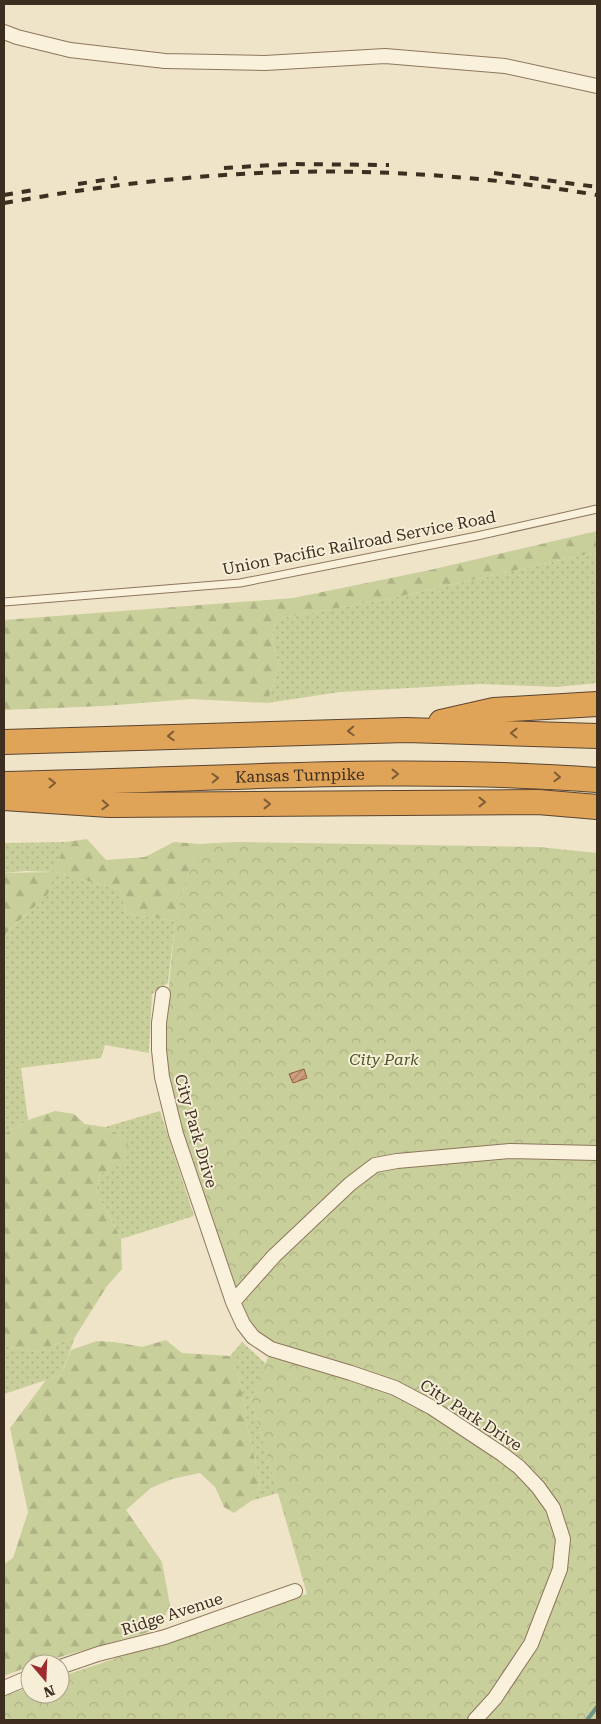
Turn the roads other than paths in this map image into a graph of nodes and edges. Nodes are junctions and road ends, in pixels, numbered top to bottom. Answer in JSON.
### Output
{"nodes":[{"id":1,"x":4,"y":32,"type":"edge"},
{"id":2,"x":597,"y":86,"type":"edge"},
{"id":3,"x":597,"y":509,"type":"edge"},
{"id":4,"x":4,"y":602,"type":"edge"},
{"id":5,"x":597,"y":704,"type":"edge"},
{"id":6,"x":406,"y":730,"type":"junction"},
{"id":7,"x":597,"y":736,"type":"edge"},
{"id":8,"x":4,"y":742,"type":"edge"},
{"id":9,"x":597,"y":780,"type":"edge"},
{"id":10,"x":4,"y":784,"type":"edge"},
{"id":11,"x":4,"y":798,"type":"edge"},
{"id":12,"x":597,"y":807,"type":"edge"},
{"id":13,"x":163,"y":994,"type":"dead end"},
{"id":14,"x":597,"y":1153,"type":"edge"},
{"id":15,"x":233,"y":1302,"type":"junction"},
{"id":16,"x":295,"y":1591,"type":"dead end"},
{"id":17,"x":70,"y":1664,"type":"edge"},
{"id":18,"x":20,"y":1681,"type":"edge"},
{"id":19,"x":4,"y":1688,"type":"edge"},
{"id":20,"x":475,"y":1720,"type":"edge"}],
"edges":[{"from":1,"to":2,"type":"street"},
{"from":3,"to":4,"type":"lane","name":"Union Pacific Railroad Service Road"},
{"from":5,"to":6,"type":"highway"},
{"from":7,"to":6,"type":"highway","one_way":true},
{"from":6,"to":8,"type":"highway","one_way":true},
{"from":10,"to":9,"type":"highway","name":"Kansas Turnpike","one_way":true},
{"from":11,"to":12,"type":"highway","one_way":true},
{"from":13,"to":15,"type":"street","name":"City Park Drive"},
{"from":14,"to":15,"type":"street"},
{"from":15,"to":20,"type":"street","name":"City Park Drive"},
{"from":16,"to":17,"type":"street","name":"Ridge Avenue"},
{"from":18,"to":19,"type":"street"}]}
